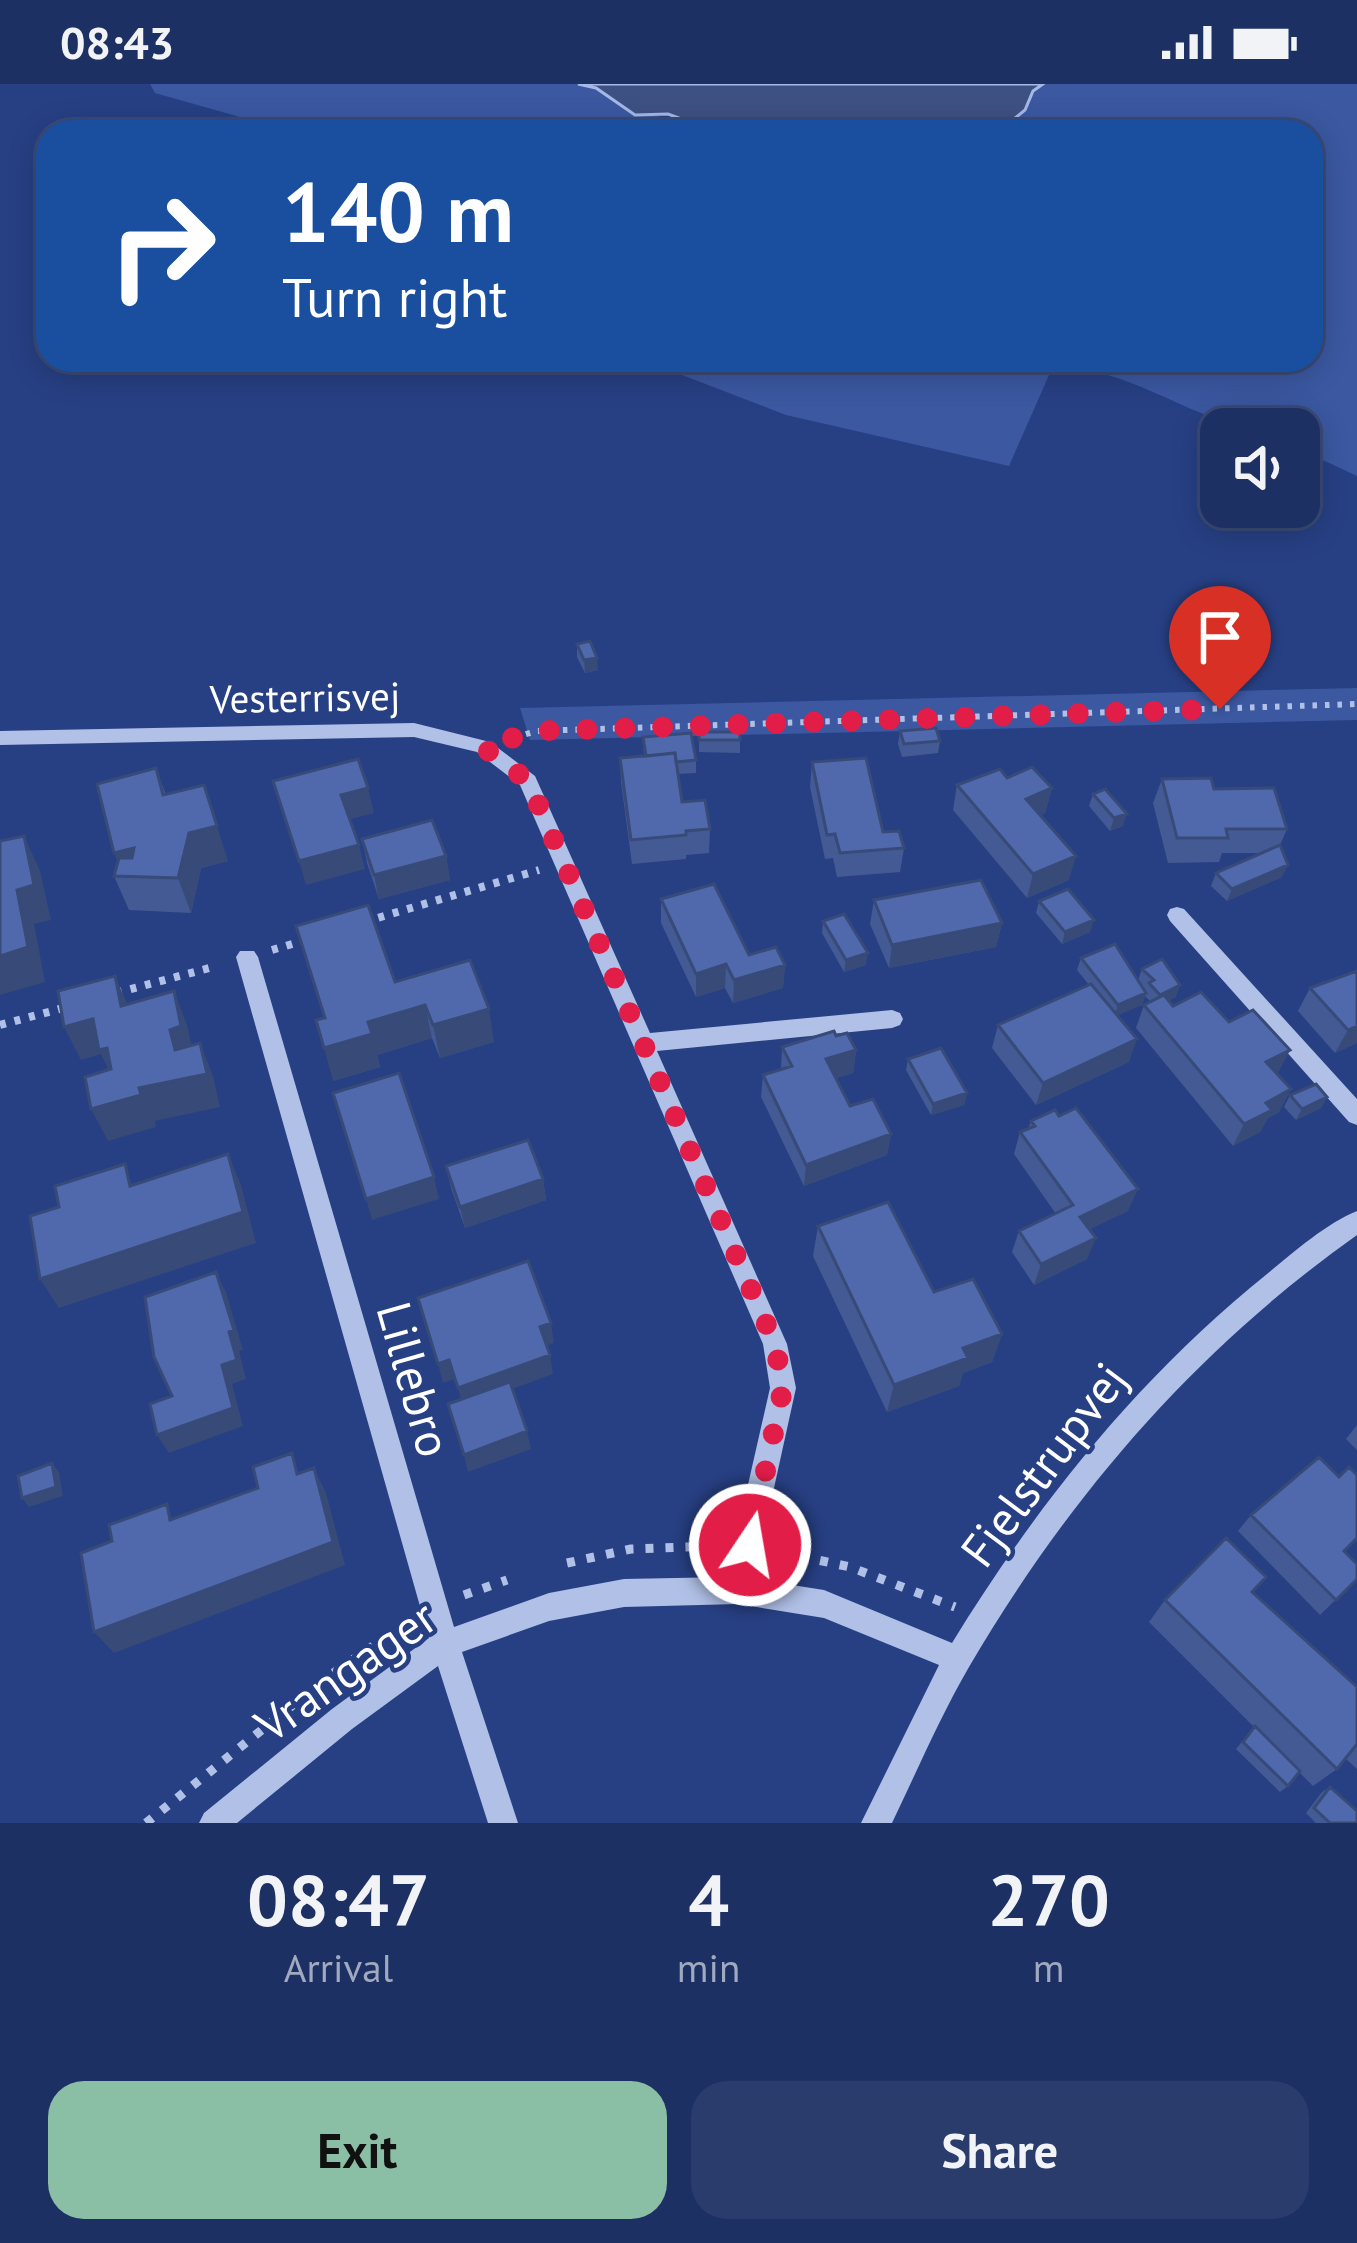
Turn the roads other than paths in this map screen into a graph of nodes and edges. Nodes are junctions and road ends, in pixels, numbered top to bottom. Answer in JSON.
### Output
{"nodes":[{"id":1,"x":0,"y":738,"type":"edge"},
{"id":2,"x":1177,"y":915,"type":"dead end"},
{"id":3,"x":247,"y":958,"type":"road end"},
{"id":4,"x":892,"y":1019,"type":"dead end"},
{"id":5,"x":643,"y":1043,"type":"junction"},
{"id":6,"x":1357,"y":1115,"type":"edge"},
{"id":7,"x":1357,"y":1222,"type":"edge"},
{"id":8,"x":738,"y":1591,"type":"junction"},
{"id":9,"x":446,"y":1644,"type":"junction"},
{"id":10,"x":958,"y":1660,"type":"junction"},
{"id":11,"x":214,"y":1823,"type":"edge"},
{"id":12,"x":502,"y":1823,"type":"edge"},
{"id":13,"x":876,"y":1823,"type":"edge"}],
"edges":[{"from":1,"to":5,"type":"street","name":"Vesterrisvej"},
{"from":2,"to":6,"type":"street"},
{"from":3,"to":9,"type":"street","name":"Lillebro"},
{"from":4,"to":5,"type":"street"},
{"from":5,"to":8,"type":"street","name":"Vesterrisvej"},
{"from":7,"to":10,"type":"street","name":"Fjelstrupvej"},
{"from":8,"to":9,"type":"street","name":"Vrangager"},
{"from":8,"to":10,"type":"street","name":"Vrangager"},
{"from":9,"to":11,"type":"street","name":"Vrangager"},
{"from":9,"to":12,"type":"street","name":"Lillebro"},
{"from":10,"to":13,"type":"street","name":"Fjelstrupvej"}]}
